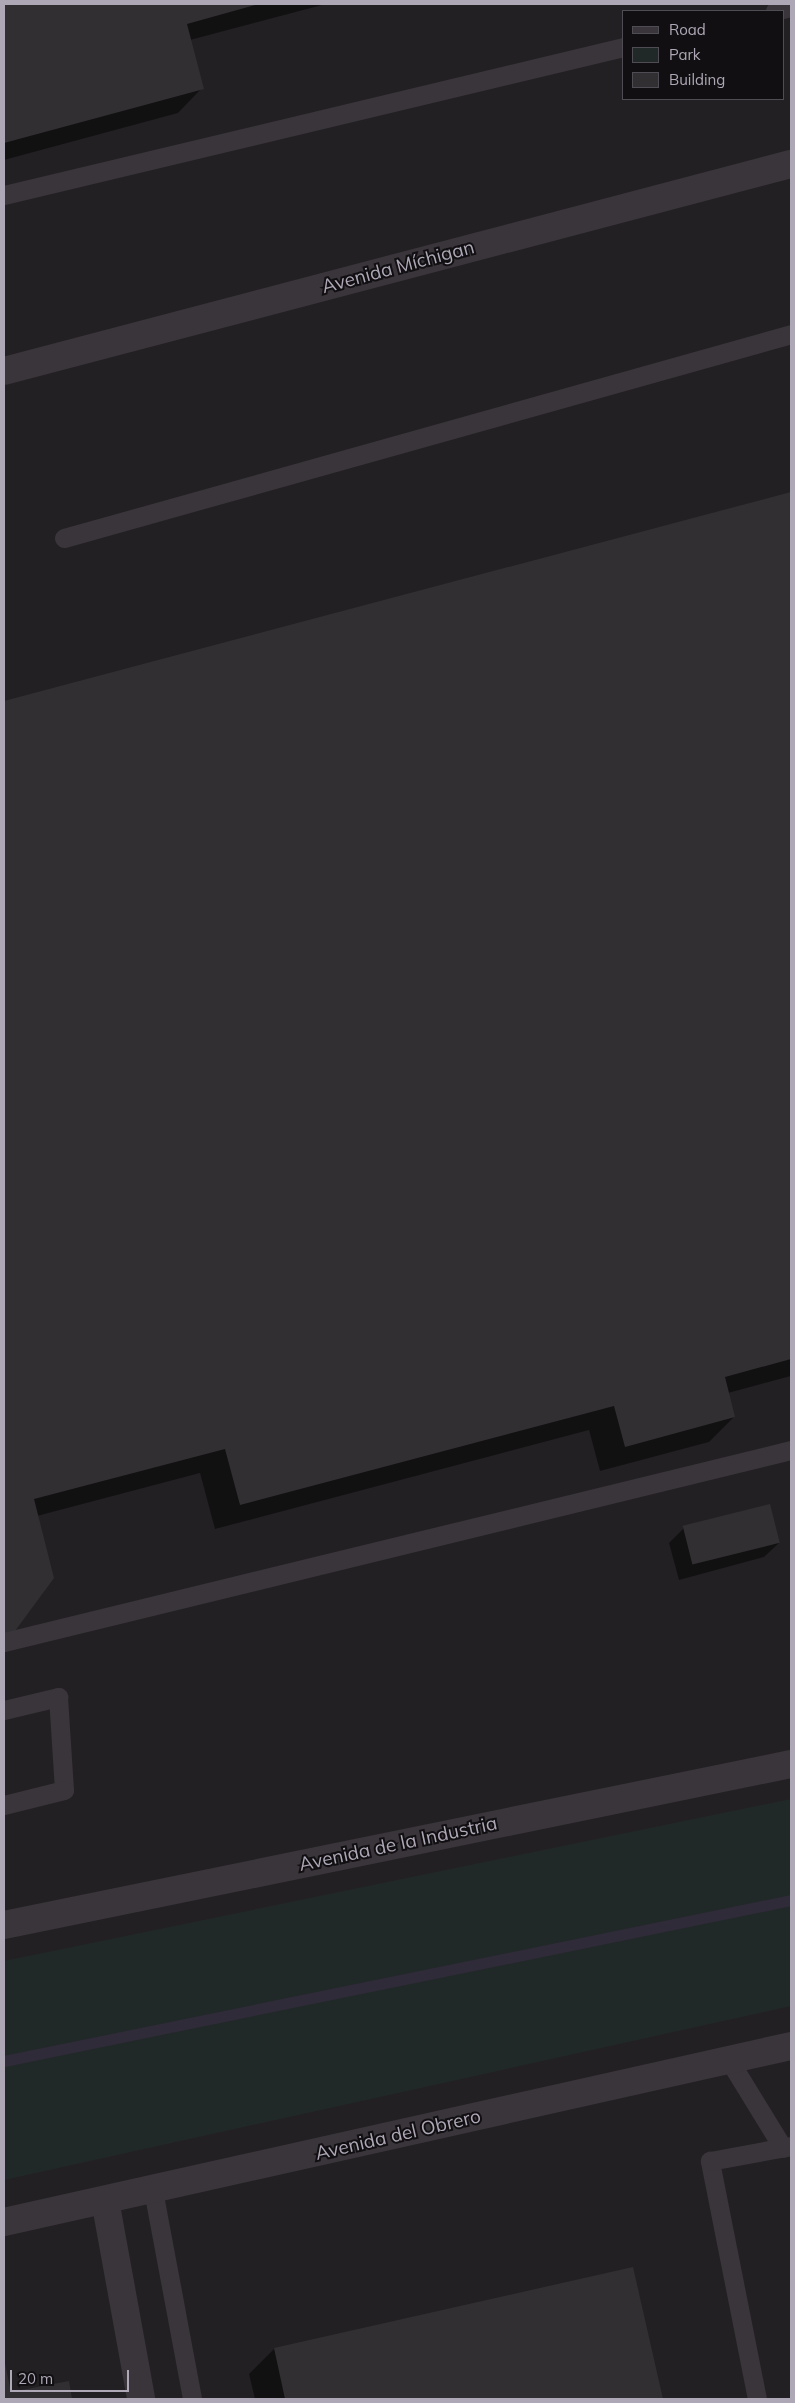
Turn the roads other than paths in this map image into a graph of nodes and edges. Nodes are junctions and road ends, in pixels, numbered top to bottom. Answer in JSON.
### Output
{"nodes":[{"id":1,"x":622,"y":47,"type":"edge"},
{"id":2,"x":791,"y":164,"type":"edge"},
{"id":3,"x":4,"y":195,"type":"edge"},
{"id":4,"x":791,"y":334,"type":"edge"},
{"id":5,"x":4,"y":371,"type":"edge"},
{"id":6,"x":64,"y":538,"type":"dead end"},
{"id":7,"x":791,"y":1450,"type":"edge"},
{"id":8,"x":4,"y":1642,"type":"edge"},
{"id":9,"x":4,"y":1710,"type":"edge"},
{"id":10,"x":791,"y":1764,"type":"edge"},
{"id":11,"x":4,"y":1805,"type":"edge"},
{"id":12,"x":4,"y":1925,"type":"edge"},
{"id":13,"x":791,"y":2046,"type":"edge"},
{"id":14,"x":729,"y":2060,"type":"junction"},
{"id":15,"x":787,"y":2147,"type":"edge"},
{"id":16,"x":153,"y":2190,"type":"junction"},
{"id":17,"x":105,"y":2200,"type":"junction"},
{"id":18,"x":4,"y":2222,"type":"edge"},
{"id":19,"x":141,"y":2399,"type":"edge"},
{"id":20,"x":192,"y":2399,"type":"edge"},
{"id":21,"x":757,"y":2399,"type":"edge"}],
"edges":[{"from":1,"to":3,"type":"lane"},
{"from":2,"to":5,"type":"street","name":"Avenida Míchigan"},
{"from":4,"to":6,"type":"lane"},
{"from":7,"to":8,"type":"lane"},
{"from":9,"to":11,"type":"lane"},
{"from":10,"to":12,"type":"street","name":"Avenida de la Industria"},
{"from":13,"to":14,"type":"street","name":"Avenida del Obrero"},
{"from":14,"to":15,"type":"lane"},
{"from":14,"to":16,"type":"street","name":"Avenida del Obrero"},
{"from":15,"to":21,"type":"lane"},
{"from":16,"to":17,"type":"street","name":"Avenida del Obrero"},
{"from":16,"to":20,"type":"lane"},
{"from":17,"to":18,"type":"street","name":"Avenida del Obrero"},
{"from":17,"to":19,"type":"street"}]}
